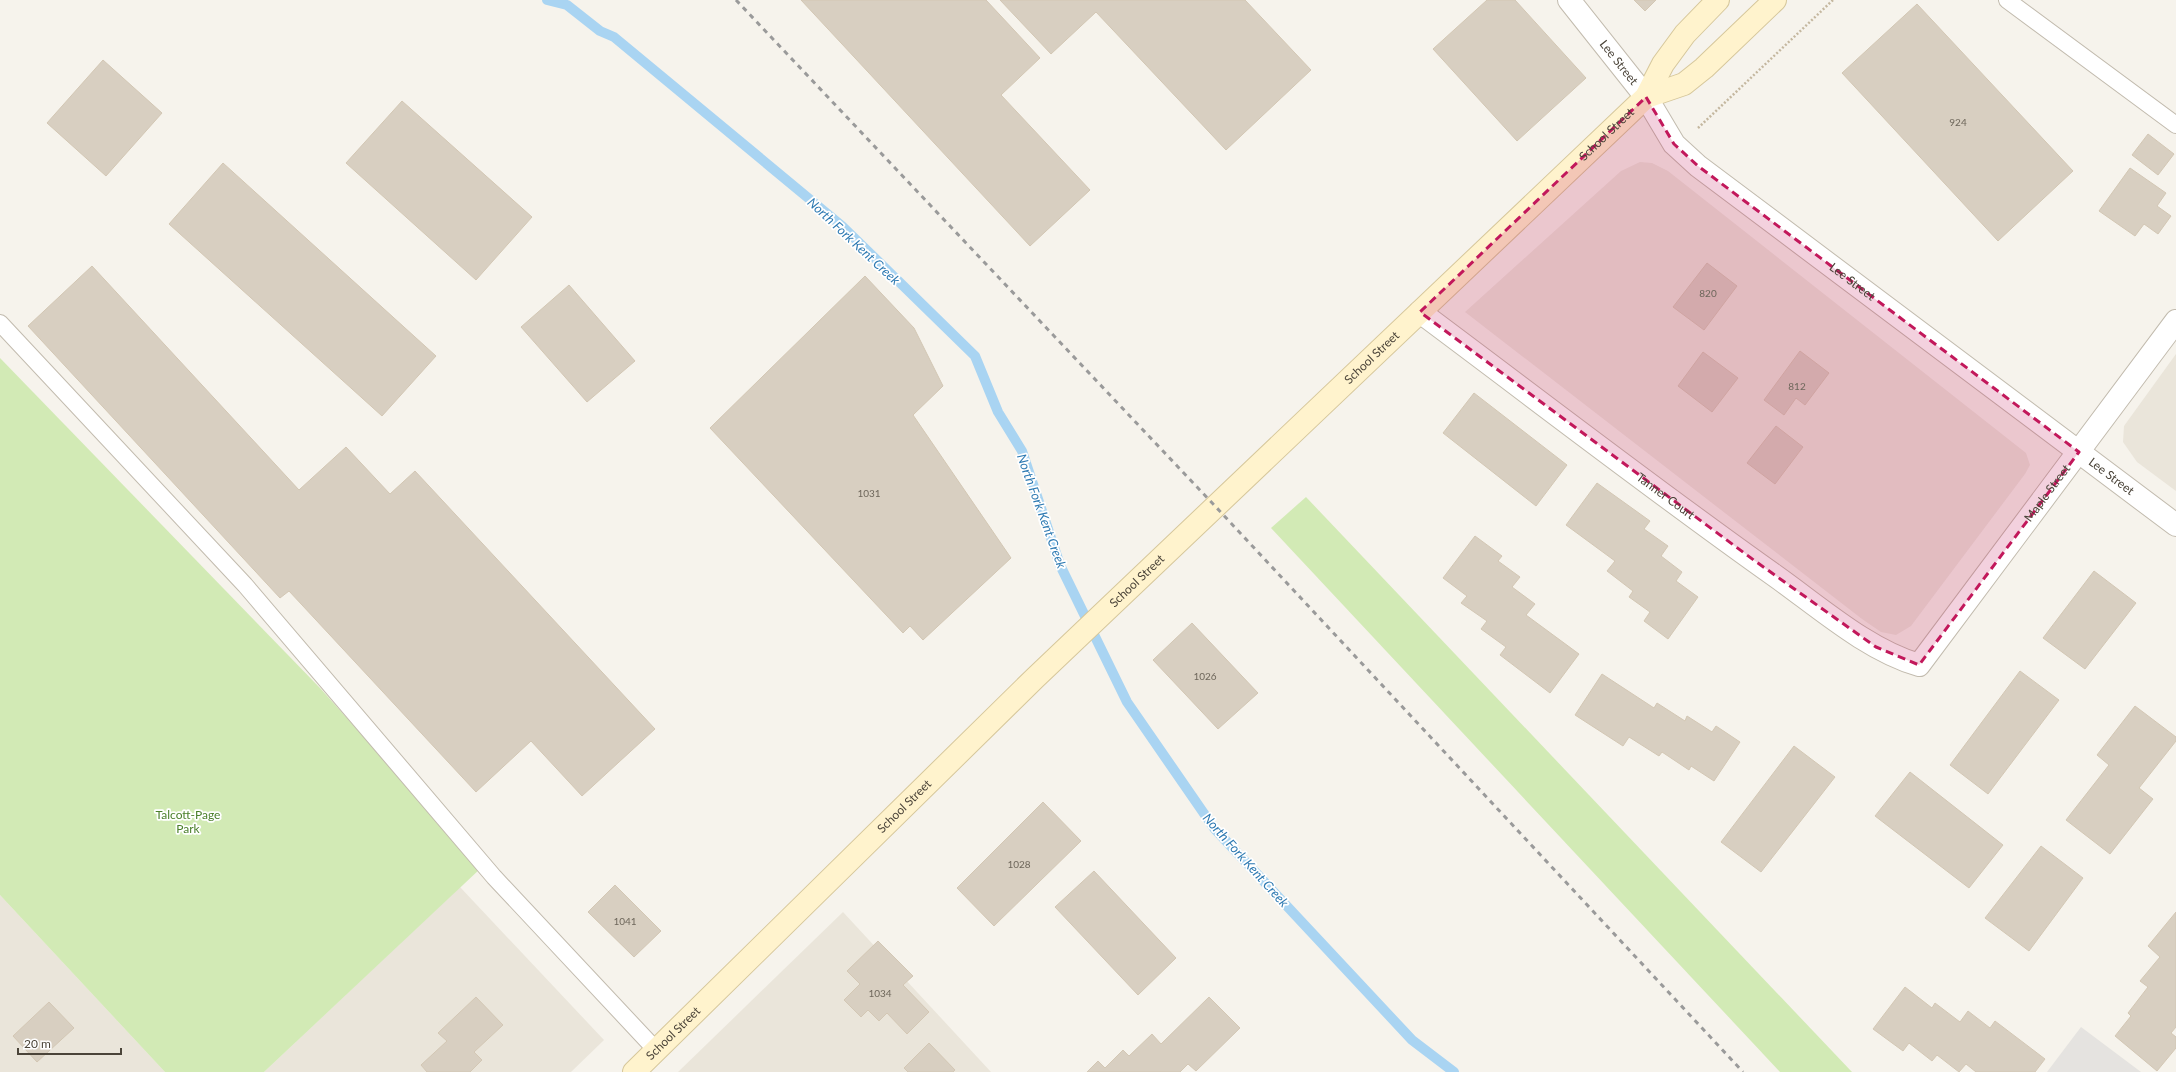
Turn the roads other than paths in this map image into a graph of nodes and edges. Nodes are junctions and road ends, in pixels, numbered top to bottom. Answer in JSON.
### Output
{"nodes":[{"id":1,"x":1569,"y":0,"type":"edge"},
{"id":2,"x":1718,"y":0,"type":"edge"},
{"id":3,"x":1776,"y":0,"type":"edge"},
{"id":4,"x":2007,"y":0,"type":"edge"},
{"id":5,"x":1646,"y":97,"type":"junction"},
{"id":6,"x":2176,"y":125,"type":"edge"},
{"id":7,"x":1420,"y":312,"type":"junction"},
{"id":8,"x":2176,"y":321,"type":"edge"},
{"id":9,"x":0,"y":323,"type":"edge"},
{"id":10,"x":2079,"y":452,"type":"junction"},
{"id":11,"x":2176,"y":525,"type":"edge"},
{"id":12,"x":1919,"y":665,"type":"joint"},
{"id":13,"x":656,"y":1050,"type":"junction"},
{"id":14,"x":634,"y":1072,"type":"edge"}],
"edges":[{"from":1,"to":5,"type":"street","name":"Lee Street"},
{"from":2,"to":5,"type":"main road","name":"School Street"},
{"from":3,"to":5,"type":"main road","name":"School Street"},
{"from":4,"to":6,"type":"lane"},
{"from":5,"to":7,"type":"main road","name":"School Street"},
{"from":5,"to":10,"type":"street","name":"Lee Street"},
{"from":7,"to":12,"type":"street","name":"Tanner Court"},
{"from":7,"to":13,"type":"main road","name":"School Street"},
{"from":8,"to":10,"type":"street","name":"Maple Street"},
{"from":9,"to":13,"type":"lane"},
{"from":10,"to":11,"type":"street","name":"Lee Street"},
{"from":10,"to":12,"type":"street","name":"Maple Street"},
{"from":13,"to":14,"type":"main road","name":"School Street"}]}
